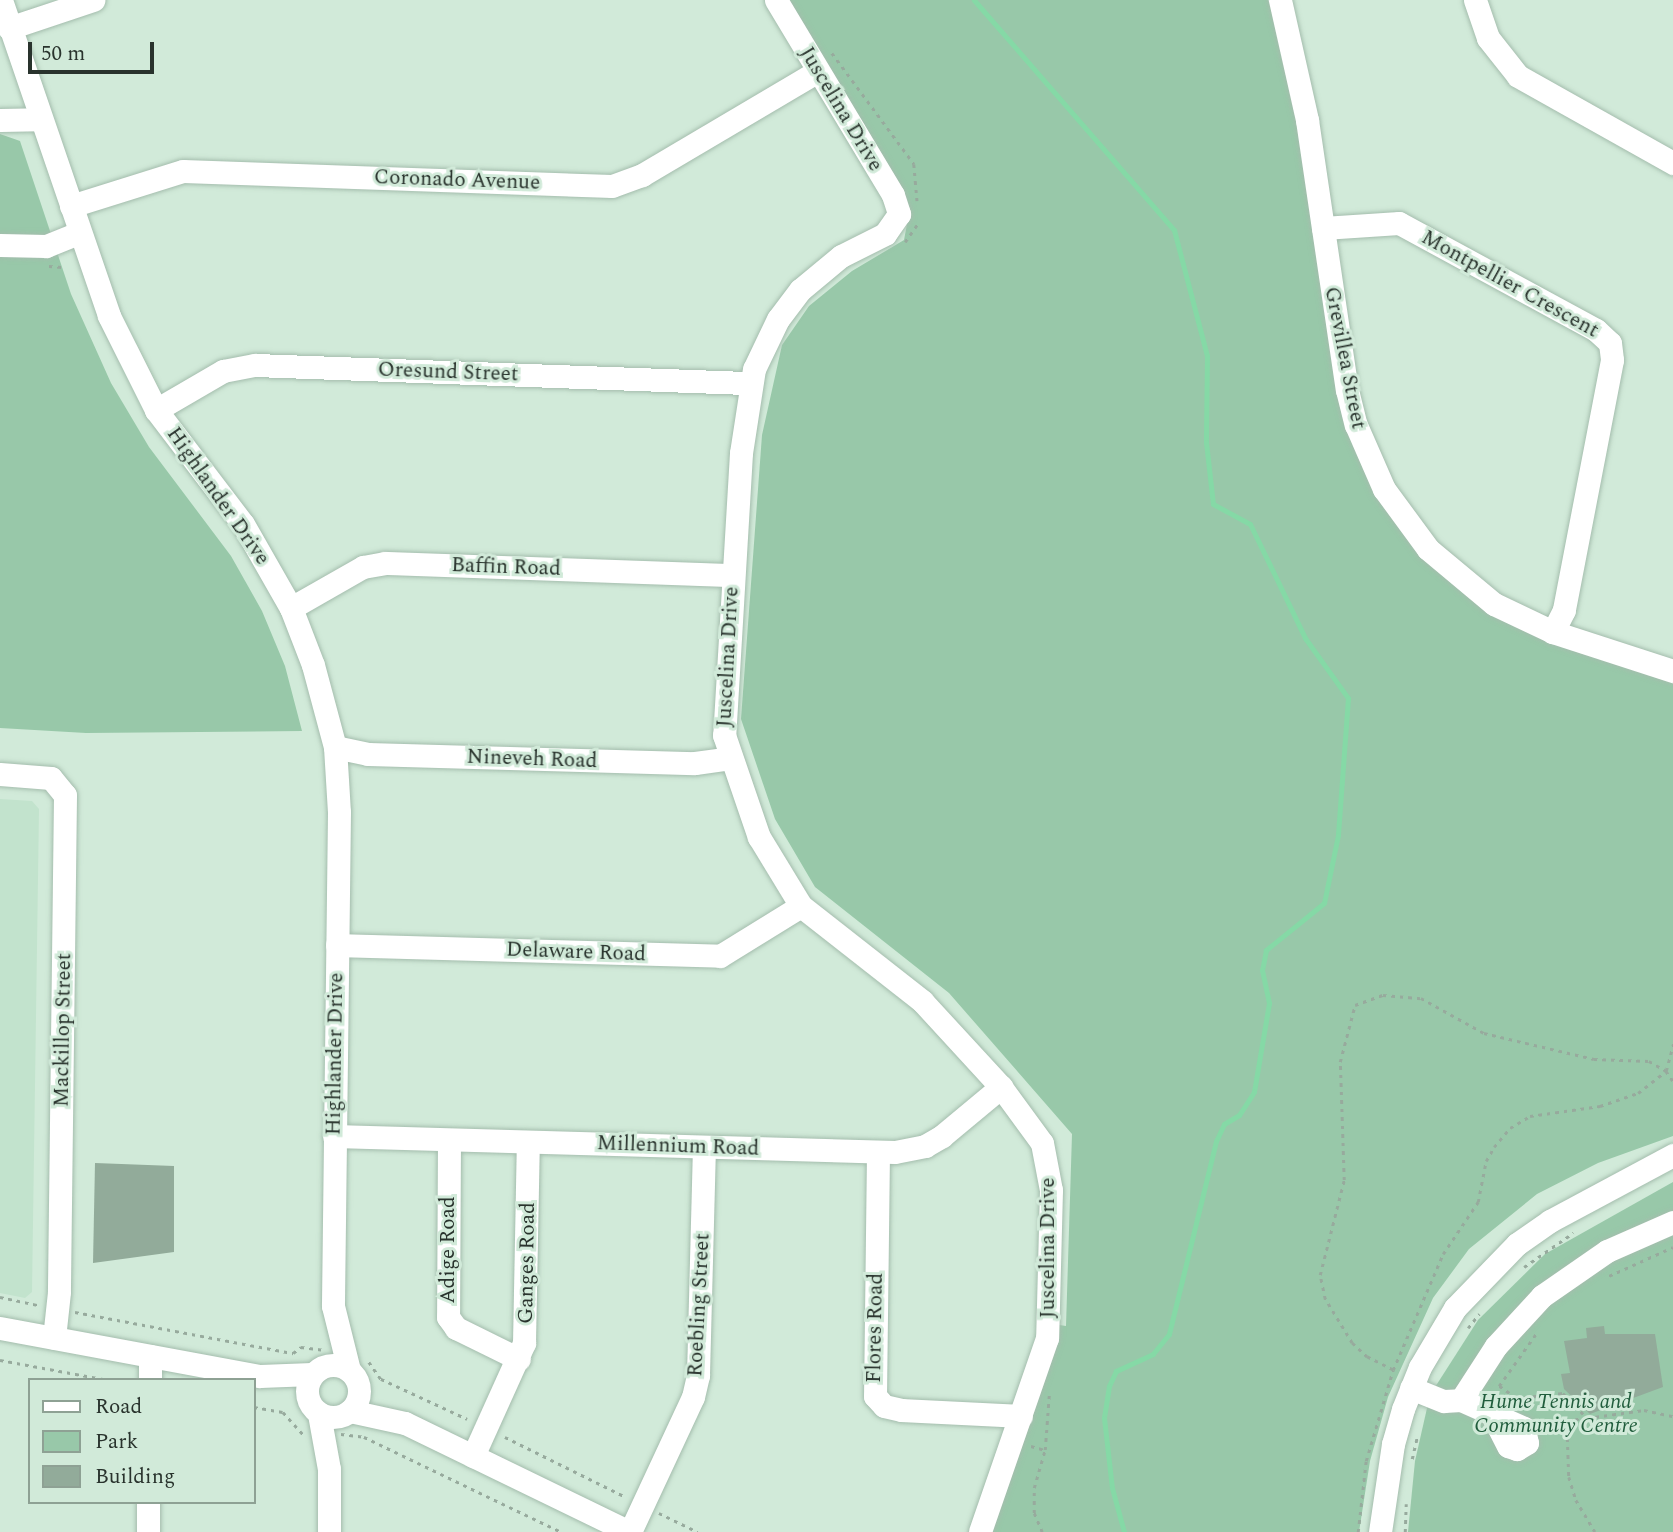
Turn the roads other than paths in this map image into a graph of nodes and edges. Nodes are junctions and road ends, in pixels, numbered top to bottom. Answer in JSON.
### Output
{"nodes":[{"id":1,"x":1,"y":0,"type":"edge"},
{"id":2,"x":93,"y":0,"type":"edge"},
{"id":3,"x":776,"y":0,"type":"edge"},
{"id":4,"x":1280,"y":0,"type":"edge"},
{"id":5,"x":1475,"y":0,"type":"edge"},
{"id":6,"x":9,"y":28,"type":"junction"},
{"id":7,"x":818,"y":71,"type":"junction"},
{"id":8,"x":39,"y":119,"type":"junction"},
{"id":9,"x":0,"y":120,"type":"edge"},
{"id":10,"x":1673,"y":163,"type":"edge"},
{"id":11,"x":71,"y":206,"type":"junction"},
{"id":12,"x":1323,"y":228,"type":"junction"},
{"id":13,"x":79,"y":233,"type":"junction"},
{"id":14,"x":0,"y":245,"type":"edge"},
{"id":15,"x":750,"y":383,"type":"junction"},
{"id":16,"x":156,"y":410,"type":"junction"},
{"id":17,"x":732,"y":575,"type":"junction"},
{"id":18,"x":291,"y":608,"type":"junction"},
{"id":19,"x":1553,"y":632,"type":"junction"},
{"id":20,"x":1673,"y":671,"type":"edge"},
{"id":21,"x":335,"y":747,"type":"junction"},
{"id":22,"x":729,"y":758,"type":"junction"},
{"id":23,"x":0,"y":774,"type":"edge"},
{"id":24,"x":801,"y":905,"type":"junction"},
{"id":25,"x":337,"y":945,"type":"junction"},
{"id":26,"x":1001,"y":1087,"type":"junction"},
{"id":27,"x":334,"y":1136,"type":"junction"},
{"id":28,"x":449,"y":1140,"type":"junction"},
{"id":29,"x":528,"y":1142,"type":"junction"},
{"id":30,"x":704,"y":1147,"type":"junction"},
{"id":31,"x":878,"y":1152,"type":"junction"},
{"id":32,"x":1673,"y":1155,"type":"edge"},
{"id":33,"x":1673,"y":1222,"type":"edge"},
{"id":34,"x":0,"y":1328,"type":"edge"},
{"id":35,"x":54,"y":1338,"type":"junction"},
{"id":36,"x":150,"y":1356,"type":"junction"},
{"id":37,"x":519,"y":1359,"type":"junction"},
{"id":38,"x":334,"y":1367,"type":"junction"},
{"id":39,"x":260,"y":1376,"type":"junction"},
{"id":40,"x":150,"y":1378,"type":"edge"},
{"id":41,"x":1411,"y":1388,"type":"junction"},
{"id":42,"x":1461,"y":1400,"type":"junction"},
{"id":43,"x":1021,"y":1416,"type":"junction"},
{"id":44,"x":1493,"y":1416,"type":"road end"},
{"id":45,"x":331,"y":1419,"type":"junction"},
{"id":46,"x":405,"y":1423,"type":"junction"},
{"id":47,"x":473,"y":1457,"type":"junction"},
{"id":48,"x":148,"y":1504,"type":"edge"},
{"id":49,"x":148,"y":1532,"type":"edge"},
{"id":50,"x":328,"y":1532,"type":"edge"},
{"id":51,"x":630,"y":1532,"type":"edge"},
{"id":52,"x":980,"y":1532,"type":"edge"},
{"id":53,"x":1380,"y":1532,"type":"edge"}],
"edges":[{"from":1,"to":6,"type":"street","name":"Highlander Drive"},
{"from":2,"to":6,"type":"street"},
{"from":3,"to":7,"type":"street","name":"Juscelina Drive"},
{"from":4,"to":12,"type":"street","name":"Grevillea Street"},
{"from":5,"to":10,"type":"street"},
{"from":6,"to":8,"type":"street","name":"Highlander Drive"},
{"from":7,"to":11,"type":"street","name":"Coronado Avenue"},
{"from":7,"to":15,"type":"street","name":"Juscelina Drive"},
{"from":8,"to":9,"type":"street"},
{"from":8,"to":11,"type":"street","name":"Highlander Drive"},
{"from":11,"to":13,"type":"street","name":"Highlander Drive"},
{"from":12,"to":19,"type":"street","name":"Grevillea Street"},
{"from":12,"to":19,"type":"street","name":"Montpellier Crescent"},
{"from":13,"to":14,"type":"street"},
{"from":13,"to":16,"type":"street","name":"Highlander Drive"},
{"from":15,"to":16,"type":"street","name":"Oresund Street"},
{"from":15,"to":17,"type":"street","name":"Juscelina Drive"},
{"from":16,"to":18,"type":"street","name":"Highlander Drive"},
{"from":17,"to":18,"type":"street","name":"Baffin Road"},
{"from":17,"to":22,"type":"street","name":"Juscelina Drive"},
{"from":18,"to":21,"type":"street","name":"Highlander Drive"},
{"from":19,"to":20,"type":"street","name":"Grevillea Street"},
{"from":21,"to":22,"type":"street","name":"Nineveh Road"},
{"from":21,"to":25,"type":"street","name":"Highlander Drive"},
{"from":22,"to":24,"type":"street","name":"Juscelina Drive"},
{"from":23,"to":35,"type":"street","name":"Mackillop Street"},
{"from":24,"to":25,"type":"street","name":"Delaware Road"},
{"from":24,"to":26,"type":"street","name":"Juscelina Drive"},
{"from":25,"to":27,"type":"street","name":"Highlander Drive"},
{"from":26,"to":31,"type":"street","name":"Millennium Road"},
{"from":26,"to":43,"type":"street","name":"Juscelina Drive"},
{"from":27,"to":28,"type":"street","name":"Millennium Road"},
{"from":27,"to":38,"type":"street","name":"Highlander Drive"},
{"from":28,"to":29,"type":"street","name":"Millennium Road"},
{"from":28,"to":37,"type":"street","name":"Adige Road"},
{"from":29,"to":30,"type":"street","name":"Millennium Road"},
{"from":29,"to":37,"type":"street","name":"Ganges Road"},
{"from":30,"to":31,"type":"street","name":"Millennium Road"},
{"from":30,"to":51,"type":"street","name":"Roebling Street"},
{"from":31,"to":43,"type":"street","name":"Flores Road"},
{"from":32,"to":41,"type":"street"},
{"from":33,"to":42,"type":"street"},
{"from":34,"to":35,"type":"street"},
{"from":35,"to":36,"type":"street"},
{"from":36,"to":39,"type":"street"},
{"from":36,"to":40,"type":"street"},
{"from":37,"to":47,"type":"street","name":"Ganges Road"},
{"from":38,"to":39,"type":"street"},
{"from":38,"to":45,"type":"street"},
{"from":38,"to":45,"type":"street"},
{"from":38,"to":46,"type":"street"},
{"from":39,"to":45,"type":"street"},
{"from":41,"to":42,"type":"street"},
{"from":41,"to":53,"type":"street"},
{"from":42,"to":44,"type":"street"},
{"from":43,"to":52,"type":"street","name":"Juscelina Drive"},
{"from":45,"to":46,"type":"street"},
{"from":45,"to":50,"type":"street"},
{"from":46,"to":47,"type":"street"},
{"from":47,"to":51,"type":"street"},
{"from":48,"to":49,"type":"street"}]}
